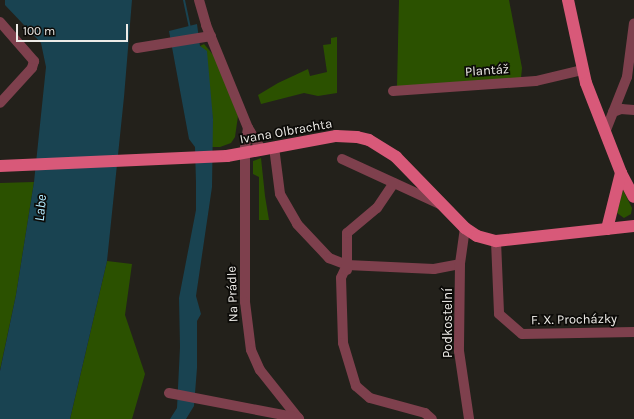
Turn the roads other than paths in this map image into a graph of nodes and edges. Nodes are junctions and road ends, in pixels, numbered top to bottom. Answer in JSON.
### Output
{"nodes":[{"id":1,"x":199,"y":0,"type":"edge"},
{"id":2,"x":568,"y":0,"type":"edge"},
{"id":3,"x":0,"y":22,"type":"edge"},
{"id":4,"x":634,"y":23,"type":"edge"},
{"id":5,"x":206,"y":37,"type":"junction"},
{"id":6,"x":138,"y":48,"type":"dead end"},
{"id":7,"x":632,"y":59,"type":"edge"},
{"id":8,"x":582,"y":70,"type":"junction"},
{"id":9,"x":393,"y":91,"type":"dead end"},
{"id":10,"x":0,"y":103,"type":"edge"},
{"id":11,"x":634,"y":110,"type":"edge"},
{"id":12,"x":613,"y":112,"type":"junction"},
{"id":13,"x":248,"y":128,"type":"junction"},
{"id":14,"x":606,"y":130,"type":"junction"},
{"id":15,"x":268,"y":149,"type":"junction"},
{"id":16,"x":246,"y":154,"type":"junction"},
{"id":17,"x":342,"y":159,"type":"dead end"},
{"id":18,"x":0,"y":166,"type":"edge"},
{"id":19,"x":621,"y":173,"type":"junction"},
{"id":20,"x":394,"y":184,"type":"junction"},
{"id":21,"x":634,"y":197,"type":"edge"},
{"id":22,"x":445,"y":207,"type":"junction"},
{"id":23,"x":634,"y":226,"type":"edge"},
{"id":24,"x":465,"y":228,"type":"junction"},
{"id":25,"x":607,"y":229,"type":"junction"},
{"id":26,"x":496,"y":240,"type":"junction"},
{"id":27,"x":460,"y":264,"type":"junction"},
{"id":28,"x":347,"y":265,"type":"junction"},
{"id":29,"x":348,"y":323,"type":"dead end"},
{"id":30,"x":634,"y":332,"type":"edge"},
{"id":31,"x":169,"y":393,"type":"dead end"},
{"id":32,"x":301,"y":418,"type":"edge"},
{"id":33,"x":432,"y":419,"type":"edge"},
{"id":34,"x":469,"y":419,"type":"edge"}],
"edges":[{"from":1,"to":5,"type":"street"},
{"from":2,"to":8,"type":"main road"},
{"from":3,"to":10,"type":"street"},
{"from":4,"to":7,"type":"street"},
{"from":5,"to":6,"type":"street"},
{"from":5,"to":13,"type":"street"},
{"from":7,"to":12,"type":"street"},
{"from":8,"to":9,"type":"street","name":"Plantáž"},
{"from":8,"to":14,"type":"main road"},
{"from":11,"to":12,"type":"street"},
{"from":12,"to":14,"type":"street"},
{"from":13,"to":15,"type":"street"},
{"from":13,"to":16,"type":"street","name":"Na Prádle"},
{"from":14,"to":19,"type":"main road"},
{"from":15,"to":16,"type":"main road","name":"Ivana Olbrachta"},
{"from":15,"to":22,"type":"main road","name":"Ivana Olbrachta"},
{"from":15,"to":28,"type":"street"},
{"from":16,"to":18,"type":"main road","name":"Ivana Olbrachta"},
{"from":16,"to":32,"type":"street","name":"Na Prádle"},
{"from":17,"to":20,"type":"street"},
{"from":19,"to":21,"type":"main road"},
{"from":19,"to":25,"type":"main road"},
{"from":20,"to":22,"type":"street"},
{"from":20,"to":28,"type":"street"},
{"from":22,"to":24,"type":"main road","name":"Ivana Olbrachta"},
{"from":23,"to":25,"type":"main road","name":"Ivana Olbrachta"},
{"from":24,"to":26,"type":"main road","name":"Ivana Olbrachta"},
{"from":24,"to":27,"type":"street","name":"Podkostelní"},
{"from":25,"to":26,"type":"main road","name":"Ivana Olbrachta"},
{"from":26,"to":30,"type":"street","name":"F. X. Procházky"},
{"from":27,"to":28,"type":"street"},
{"from":27,"to":34,"type":"street","name":"Podkostelní"},
{"from":28,"to":29,"type":"street"},
{"from":28,"to":33,"type":"street"},
{"from":31,"to":32,"type":"street"}]}
